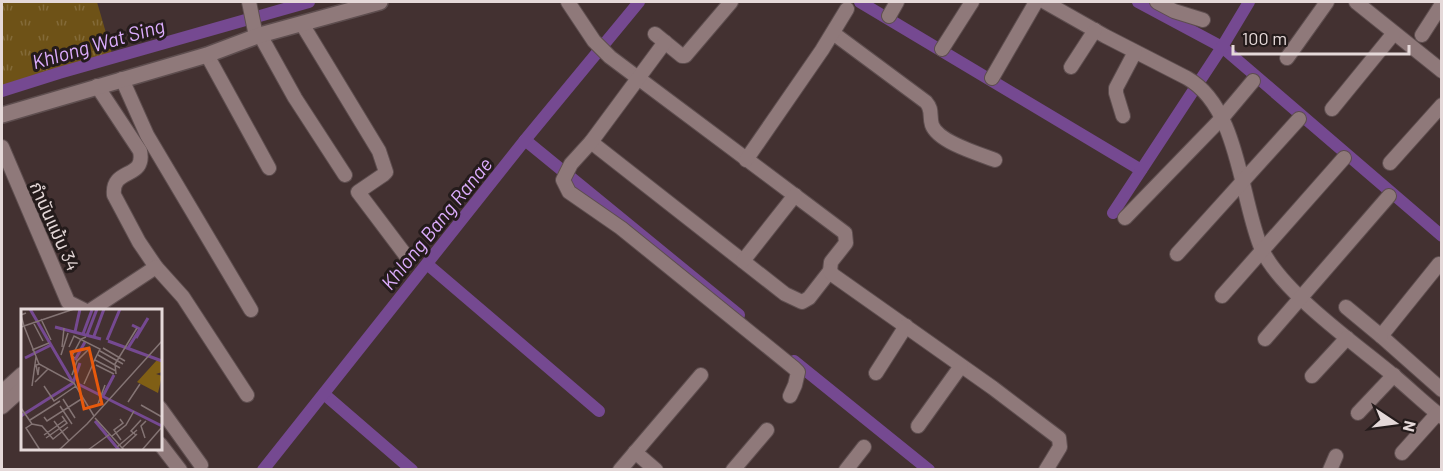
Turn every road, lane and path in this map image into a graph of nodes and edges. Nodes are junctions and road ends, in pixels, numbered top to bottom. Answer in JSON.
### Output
{"nodes":[{"id":1,"x":380,"y":2,"type":"edge"},
{"id":2,"x":731,"y":2,"type":"edge"},
{"id":3,"x":897,"y":2,"type":"edge"},
{"id":4,"x":972,"y":2,"type":"edge"},
{"id":5,"x":1036,"y":2,"type":"edge"},
{"id":6,"x":1045,"y":2,"type":"edge"},
{"id":7,"x":1157,"y":2,"type":"edge"},
{"id":8,"x":1327,"y":2,"type":"edge"},
{"id":9,"x":1356,"y":2,"type":"edge"},
{"id":10,"x":574,"y":3,"type":"edge"},
{"id":11,"x":1442,"y":4,"type":"edge"},
{"id":12,"x":1177,"y":6,"type":"edge"},
{"id":13,"x":846,"y":9,"type":"dead end"},
{"id":14,"x":255,"y":16,"type":"edge"},
{"id":15,"x":889,"y":16,"type":"dead end"},
{"id":16,"x":1203,"y":20,"type":"dead end"},
{"id":17,"x":302,"y":24,"type":"junction"},
{"id":18,"x":1095,"y":30,"type":"junction"},
{"id":19,"x":834,"y":33,"type":"junction"},
{"id":20,"x":1394,"y":33,"type":"junction"},
{"id":21,"x":1422,"y":34,"type":"dead end"},
{"id":22,"x":942,"y":49,"type":"dead end"},
{"id":23,"x":1135,"y":52,"type":"junction"},
{"id":24,"x":207,"y":55,"type":"junction"},
{"id":25,"x":1287,"y":58,"type":"dead end"},
{"id":26,"x":1071,"y":67,"type":"dead end"},
{"id":27,"x":1442,"y":71,"type":"edge"},
{"id":28,"x":637,"y":78,"type":"junction"},
{"id":29,"x":992,"y":78,"type":"dead end"},
{"id":30,"x":122,"y":79,"type":"junction"},
{"id":31,"x":1253,"y":81,"type":"dead end"},
{"id":32,"x":97,"y":86,"type":"junction"},
{"id":33,"x":1442,"y":105,"type":"edge"},
{"id":34,"x":1332,"y":109,"type":"dead end"},
{"id":35,"x":2,"y":115,"type":"edge"},
{"id":36,"x":1123,"y":116,"type":"dead end"},
{"id":37,"x":1222,"y":118,"type":"junction"},
{"id":38,"x":1299,"y":119,"type":"dead end"},
{"id":39,"x":591,"y":142,"type":"junction"},
{"id":40,"x":2,"y":147,"type":"edge"},
{"id":41,"x":1344,"y":158,"type":"dead end"},
{"id":42,"x":746,"y":160,"type":"junction"},
{"id":43,"x":995,"y":160,"type":"dead end"},
{"id":44,"x":1390,"y":163,"type":"dead end"},
{"id":45,"x":269,"y":168,"type":"dead end"},
{"id":46,"x":345,"y":175,"type":"dead end"},
{"id":47,"x":1244,"y":182,"type":"junction"},
{"id":48,"x":795,"y":195,"type":"junction"},
{"id":49,"x":1389,"y":196,"type":"dead end"},
{"id":50,"x":1125,"y":218,"type":"dead end"},
{"id":51,"x":1263,"y":250,"type":"junction"},
{"id":52,"x":1177,"y":254,"type":"dead end"},
{"id":53,"x":407,"y":257,"type":"dead end"},
{"id":54,"x":743,"y":261,"type":"junction"},
{"id":55,"x":1438,"y":264,"type":"dead end"},
{"id":56,"x":156,"y":267,"type":"junction"},
{"id":57,"x":830,"y":271,"type":"junction"},
{"id":58,"x":1222,"y":296,"type":"dead end"},
{"id":59,"x":1301,"y":297,"type":"junction"},
{"id":60,"x":1346,"y":307,"type":"dead end"},
{"id":61,"x":82,"y":309,"type":"edge"},
{"id":62,"x":93,"y":309,"type":"edge"},
{"id":63,"x":251,"y":310,"type":"dead end"},
{"id":64,"x":906,"y":326,"type":"junction"},
{"id":65,"x":1381,"y":336,"type":"junction"},
{"id":66,"x":1347,"y":338,"type":"junction"},
{"id":67,"x":1265,"y":339,"type":"dead end"},
{"id":68,"x":962,"y":366,"type":"junction"},
{"id":69,"x":876,"y":373,"type":"dead end"},
{"id":70,"x":21,"y":375,"type":"edge"},
{"id":71,"x":701,"y":375,"type":"dead end"},
{"id":72,"x":1394,"y":375,"type":"junction"},
{"id":73,"x":1312,"y":376,"type":"dead end"},
{"id":74,"x":21,"y":390,"type":"edge"},
{"id":75,"x":1442,"y":390,"type":"edge"},
{"id":76,"x":2,"y":392,"type":"edge"},
{"id":77,"x":247,"y":395,"type":"dead end"},
{"id":78,"x":790,"y":396,"type":"dead end"},
{"id":79,"x":2,"y":407,"type":"edge"},
{"id":80,"x":162,"y":411,"type":"edge"},
{"id":81,"x":1358,"y":413,"type":"dead end"},
{"id":82,"x":1439,"y":415,"type":"edge"},
{"id":83,"x":918,"y":426,"type":"dead end"},
{"id":84,"x":767,"y":430,"type":"dead end"},
{"id":85,"x":162,"y":447,"type":"edge"},
{"id":86,"x":864,"y":447,"type":"dead end"},
{"id":87,"x":635,"y":452,"type":"junction"},
{"id":88,"x":1402,"y":453,"type":"dead end"},
{"id":89,"x":1336,"y":456,"type":"dead end"},
{"id":90,"x":201,"y":465,"type":"dead end"},
{"id":91,"x":180,"y":470,"type":"edge"},
{"id":92,"x":620,"y":470,"type":"edge"},
{"id":93,"x":656,"y":470,"type":"edge"},
{"id":94,"x":733,"y":470,"type":"edge"},
{"id":95,"x":846,"y":470,"type":"edge"},
{"id":96,"x":1046,"y":470,"type":"edge"},
{"id":97,"x":1330,"y":470,"type":"edge"}],
"edges":[{"from":1,"to":17,"type":"street"},
{"from":2,"to":28,"type":"street"},
{"from":3,"to":15,"type":"street"},
{"from":4,"to":22,"type":"street"},
{"from":5,"to":29,"type":"street"},
{"from":6,"to":18,"type":"street"},
{"from":7,"to":12,"type":"street"},
{"from":8,"to":25,"type":"street"},
{"from":9,"to":20,"type":"street"},
{"from":10,"to":28,"type":"street"},
{"from":11,"to":21,"type":"street"},
{"from":12,"to":16,"type":"street"},
{"from":13,"to":19,"type":"street"},
{"from":14,"to":17,"type":"street"},
{"from":14,"to":24,"type":"street"},
{"from":14,"to":46,"type":"street"},
{"from":17,"to":53,"type":"street"},
{"from":18,"to":23,"type":"street"},
{"from":18,"to":26,"type":"street"},
{"from":19,"to":42,"type":"street"},
{"from":19,"to":43,"type":"street"},
{"from":20,"to":27,"type":"street"},
{"from":20,"to":34,"type":"street"},
{"from":23,"to":36,"type":"street"},
{"from":23,"to":37,"type":"street"},
{"from":24,"to":30,"type":"street"},
{"from":24,"to":45,"type":"street"},
{"from":28,"to":39,"type":"street"},
{"from":28,"to":42,"type":"street"},
{"from":30,"to":32,"type":"street"},
{"from":30,"to":63,"type":"street"},
{"from":31,"to":37,"type":"street"},
{"from":32,"to":35,"type":"street"},
{"from":32,"to":56,"type":"street"},
{"from":33,"to":44,"type":"street"},
{"from":37,"to":47,"type":"street"},
{"from":37,"to":50,"type":"street"},
{"from":38,"to":47,"type":"street"},
{"from":39,"to":54,"type":"street"},
{"from":39,"to":78,"type":"street"},
{"from":40,"to":61,"type":"street","name":"กำนันแม้น 34"},
{"from":41,"to":51,"type":"street"},
{"from":42,"to":48,"type":"street"},
{"from":47,"to":51,"type":"street"},
{"from":47,"to":52,"type":"street"},
{"from":48,"to":54,"type":"street"},
{"from":48,"to":57,"type":"street"},
{"from":49,"to":59,"type":"street"},
{"from":51,"to":58,"type":"street"},
{"from":51,"to":59,"type":"street"},
{"from":54,"to":57,"type":"street"},
{"from":55,"to":65,"type":"street"},
{"from":56,"to":62,"type":"street"},
{"from":56,"to":77,"type":"street"},
{"from":57,"to":64,"type":"street"},
{"from":59,"to":66,"type":"street"},
{"from":59,"to":67,"type":"street"},
{"from":60,"to":65,"type":"street"},
{"from":64,"to":68,"type":"street"},
{"from":64,"to":69,"type":"street"},
{"from":65,"to":75,"type":"street"},
{"from":66,"to":72,"type":"street"},
{"from":66,"to":73,"type":"street"},
{"from":68,"to":83,"type":"street"},
{"from":68,"to":96,"type":"street"},
{"from":70,"to":76,"type":"street"},
{"from":71,"to":87,"type":"street"},
{"from":72,"to":81,"type":"street"},
{"from":72,"to":82,"type":"street"},
{"from":74,"to":79,"type":"street"},
{"from":80,"to":90,"type":"street"},
{"from":82,"to":88,"type":"street"},
{"from":84,"to":94,"type":"street"},
{"from":85,"to":91,"type":"street"},
{"from":86,"to":95,"type":"street"},
{"from":87,"to":92,"type":"street"},
{"from":87,"to":93,"type":"street"},
{"from":89,"to":97,"type":"street"}]}
